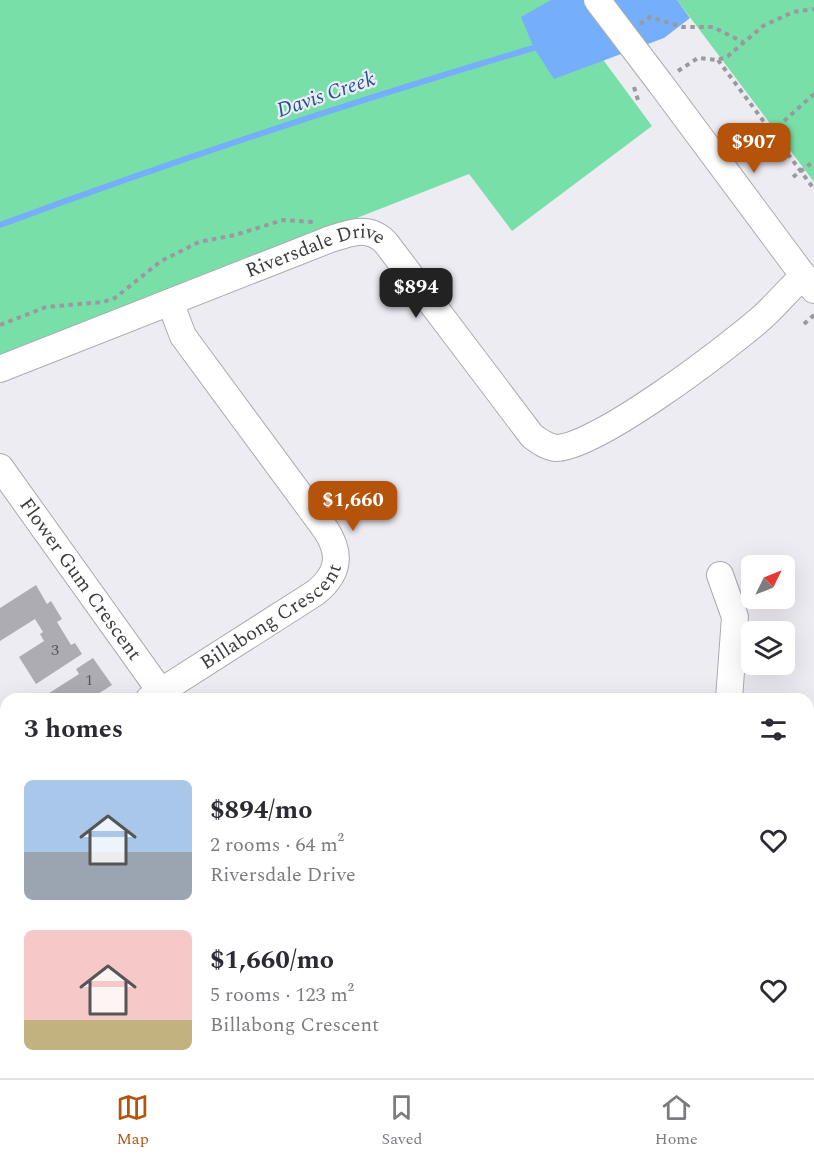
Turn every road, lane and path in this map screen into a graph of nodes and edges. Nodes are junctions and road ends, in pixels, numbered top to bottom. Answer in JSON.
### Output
{"nodes":[{"id":1,"x":597,"y":0,"type":"edge"},
{"id":2,"x":814,"y":9,"type":"edge"},
{"id":3,"x":633,"y":28,"type":"dead end"},
{"id":4,"x":743,"y":42,"type":"junction"},
{"id":5,"x":718,"y":60,"type":"junction"},
{"id":6,"x":667,"y":79,"type":"junction"},
{"id":7,"x":814,"y":94,"type":"edge"},
{"id":8,"x":772,"y":134,"type":"junction"},
{"id":9,"x":764,"y":139,"type":"dead end"},
{"id":10,"x":814,"y":161,"type":"edge"},
{"id":11,"x":800,"y":172,"type":"junction"},
{"id":12,"x":793,"y":177,"type":"dead end"},
{"id":13,"x":814,"y":189,"type":"edge"},
{"id":14,"x":320,"y":223,"type":"dead end"},
{"id":15,"x":811,"y":287,"type":"edge"},
{"id":16,"x":170,"y":302,"type":"junction"},
{"id":17,"x":814,"y":315,"type":"edge"},
{"id":18,"x":804,"y":324,"type":"dead end"},
{"id":19,"x":0,"y":325,"type":"edge"},
{"id":20,"x":0,"y":369,"type":"edge"},
{"id":21,"x":0,"y":467,"type":"edge"},
{"id":22,"x":720,"y":575,"type":"dead end"},
{"id":23,"x":154,"y":693,"type":"edge"},
{"id":24,"x":158,"y":693,"type":"edge"},
{"id":25,"x":729,"y":693,"type":"edge"}],
"edges":[{"from":1,"to":6,"type":"street","bridge":true},
{"from":2,"to":4,"type":"path"},
{"from":3,"to":4,"type":"path"},
{"from":4,"to":5,"type":"path"},
{"from":5,"to":6,"type":"path"},
{"from":5,"to":8,"type":"path"},
{"from":6,"to":15,"type":"street"},
{"from":7,"to":8,"type":"path"},
{"from":8,"to":9,"type":"path"},
{"from":8,"to":11,"type":"path"},
{"from":10,"to":11,"type":"path"},
{"from":11,"to":12,"type":"path"},
{"from":11,"to":13,"type":"path"},
{"from":14,"to":19,"type":"path"},
{"from":15,"to":16,"type":"street","name":"Riversdale Drive"},
{"from":16,"to":20,"type":"street","name":"Riversdale Drive"},
{"from":16,"to":24,"type":"street","name":"Billabong Crescent"},
{"from":17,"to":18,"type":"path"},
{"from":21,"to":23,"type":"street","name":"Flower Gum Crescent"},
{"from":22,"to":25,"type":"street"}]}
